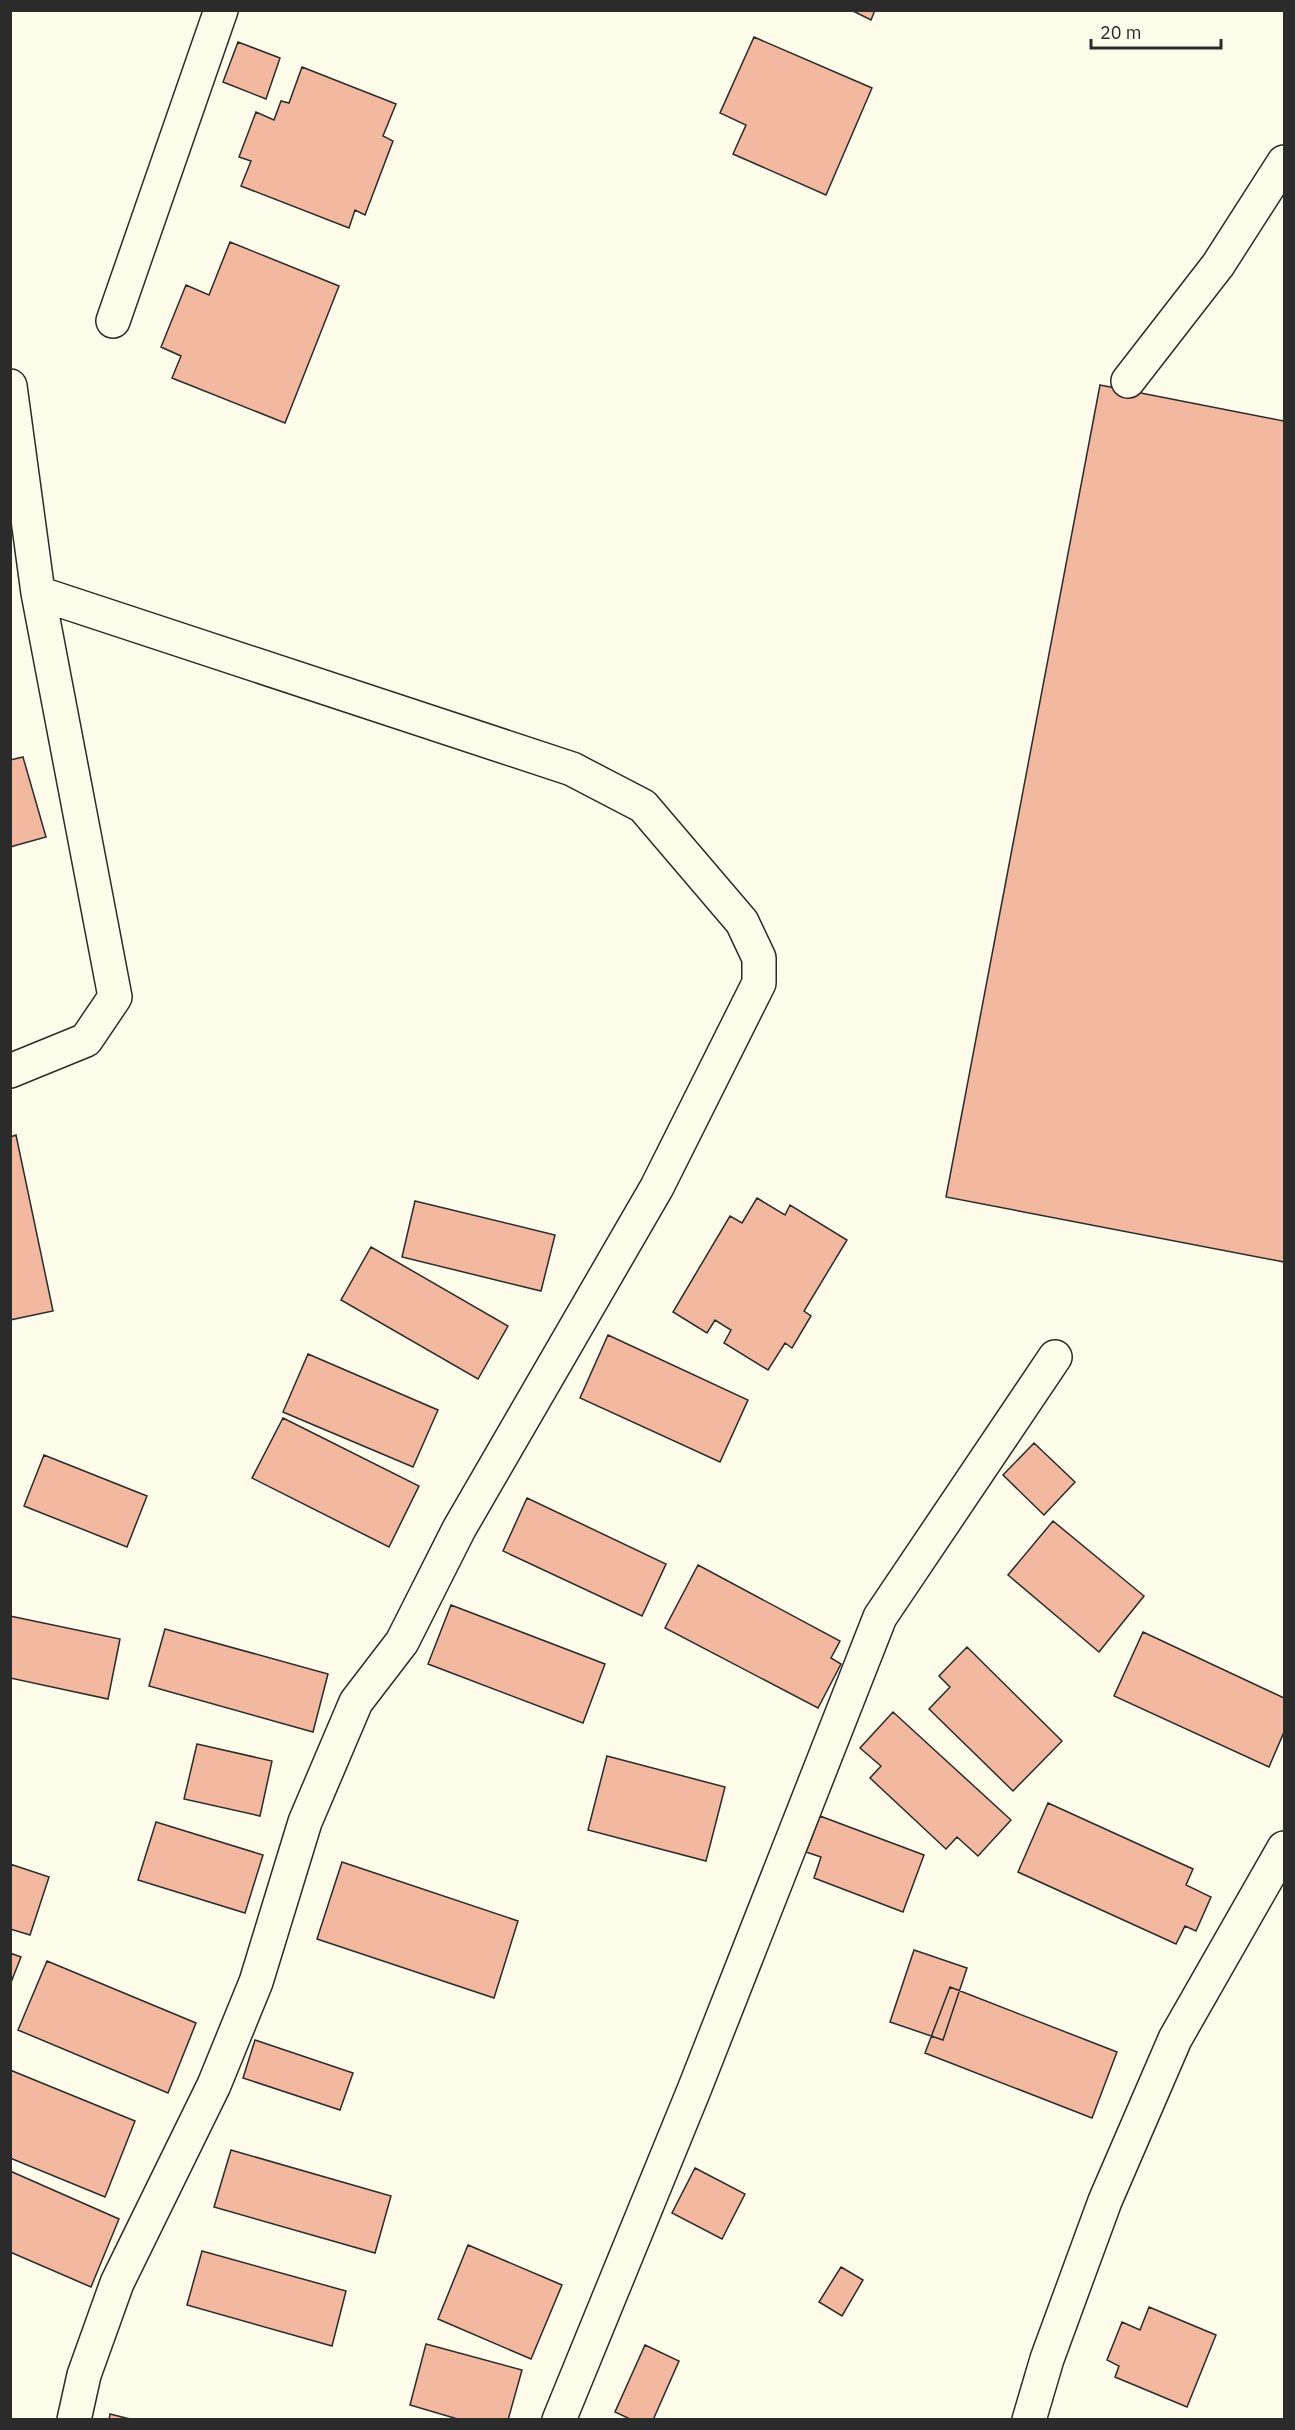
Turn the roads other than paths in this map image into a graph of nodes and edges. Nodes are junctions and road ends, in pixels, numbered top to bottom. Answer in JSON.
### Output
{"nodes":[{"id":1,"x":221,"y":10,"type":"edge"},
{"id":2,"x":1284,"y":162,"type":"edge"},
{"id":3,"x":113,"y":321,"type":"dead end"},
{"id":4,"x":1128,"y":381,"type":"dead end"},
{"id":5,"x":10,"y":386,"type":"edge"},
{"id":6,"x":38,"y":593,"type":"junction"},
{"id":7,"x":10,"y":1071,"type":"edge"},
{"id":8,"x":1055,"y":1357,"type":"dead end"},
{"id":9,"x":1284,"y":1848,"type":"edge"},
{"id":10,"x":74,"y":2420,"type":"edge"},
{"id":11,"x":559,"y":2420,"type":"edge"},
{"id":12,"x":1029,"y":2420,"type":"edge"}],
"edges":[{"from":1,"to":3,"type":"street"},
{"from":2,"to":4,"type":"street"},
{"from":5,"to":6,"type":"street"},
{"from":6,"to":7,"type":"street"},
{"from":6,"to":10,"type":"street"},
{"from":8,"to":11,"type":"street"},
{"from":9,"to":12,"type":"street"}]}
